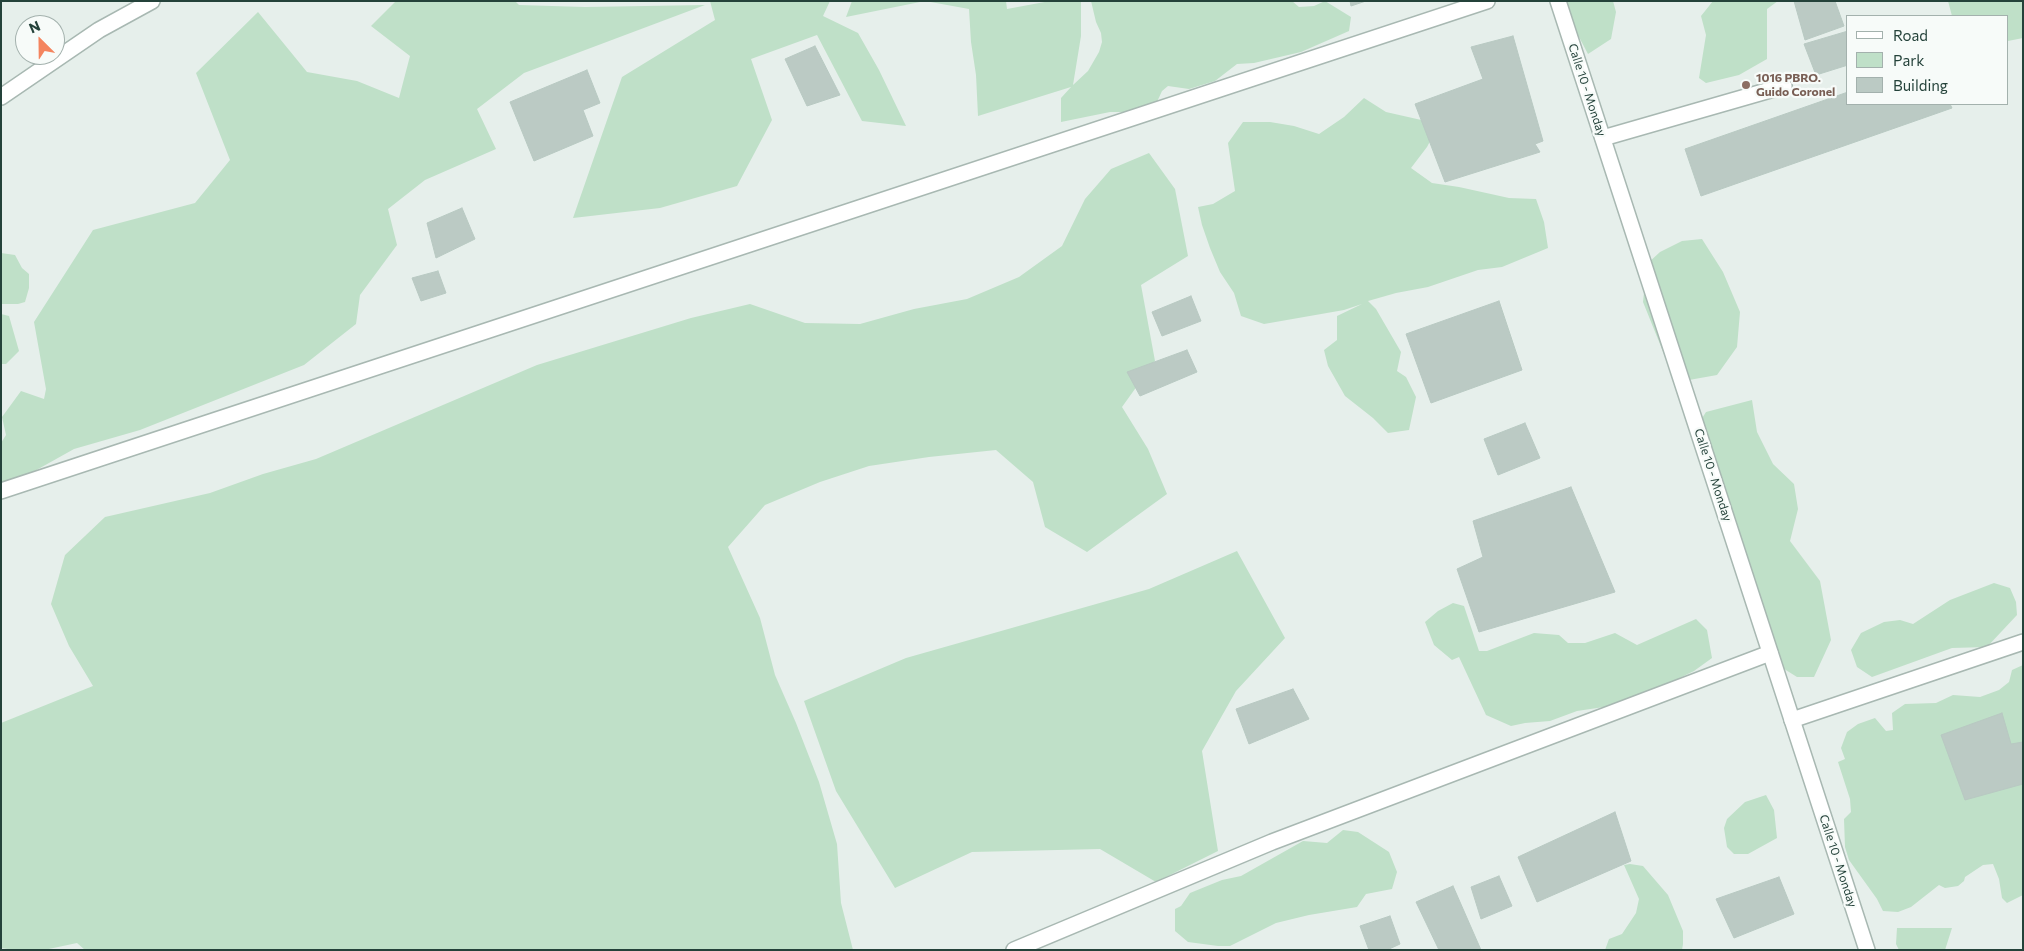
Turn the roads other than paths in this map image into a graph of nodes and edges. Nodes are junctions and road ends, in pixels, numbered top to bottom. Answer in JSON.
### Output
{"nodes":[{"id":1,"x":152,"y":1,"type":"edge"},
{"id":2,"x":1487,"y":1,"type":"edge"},
{"id":3,"x":1558,"y":1,"type":"edge"},
{"id":4,"x":1784,"y":86,"type":"dead end"},
{"id":5,"x":1,"y":97,"type":"edge"},
{"id":6,"x":1603,"y":138,"type":"junction"},
{"id":7,"x":1,"y":491,"type":"edge"},
{"id":8,"x":2023,"y":642,"type":"edge"},
{"id":9,"x":1770,"y":653,"type":"junction"},
{"id":10,"x":1792,"y":720,"type":"junction"},
{"id":11,"x":1014,"y":950,"type":"edge"},
{"id":12,"x":1867,"y":950,"type":"edge"}],
"edges":[{"from":1,"to":5,"type":"street"},
{"from":2,"to":7,"type":"street"},
{"from":3,"to":6,"type":"street","name":"Calle 10 - Monday"},
{"from":4,"to":6,"type":"street"},
{"from":6,"to":9,"type":"street","name":"Calle 10 - Monday"},
{"from":8,"to":10,"type":"street"},
{"from":9,"to":10,"type":"street","name":"Calle 10 - Monday"},
{"from":9,"to":11,"type":"street"},
{"from":10,"to":12,"type":"street","name":"Calle 10 - Monday"}]}
